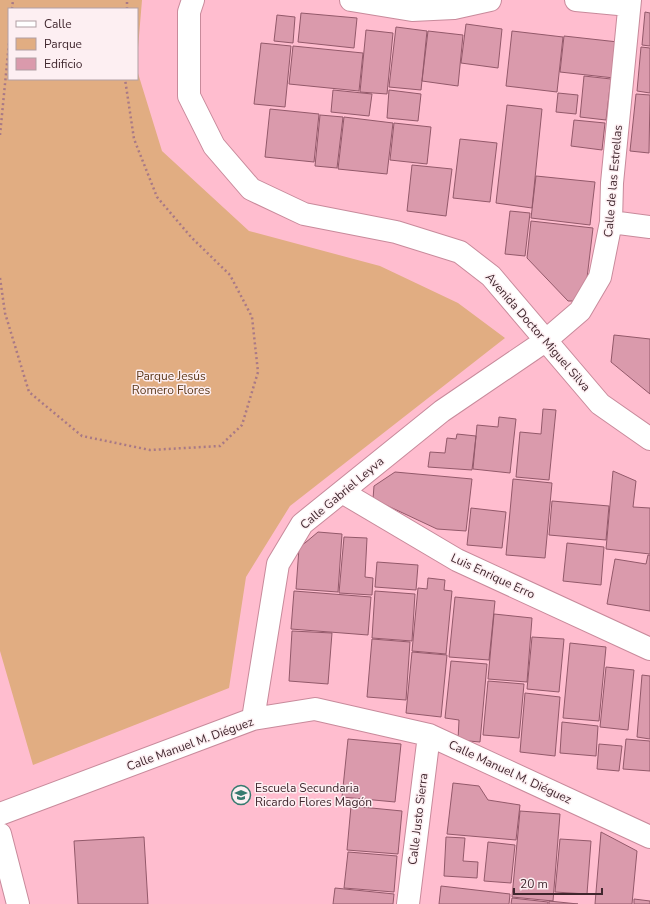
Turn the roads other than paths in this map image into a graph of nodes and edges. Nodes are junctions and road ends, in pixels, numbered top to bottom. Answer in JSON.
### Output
{"nodes":[{"id":1,"x":193,"y":0,"type":"edge"},
{"id":2,"x":350,"y":0,"type":"edge"},
{"id":3,"x":490,"y":0,"type":"edge"},
{"id":4,"x":576,"y":0,"type":"edge"},
{"id":5,"x":629,"y":2,"type":"edge"},
{"id":6,"x":611,"y":222,"type":"junction"},
{"id":7,"x":650,"y":227,"type":"edge"},
{"id":8,"x":545,"y":340,"type":"junction"},
{"id":9,"x":650,"y":439,"type":"edge"},
{"id":10,"x":342,"y":492,"type":"junction"},
{"id":11,"x":650,"y":649,"type":"edge"},
{"id":12,"x":253,"y":720,"type":"junction"},
{"id":13,"x":429,"y":735,"type":"junction"},
{"id":14,"x":0,"y":814,"type":"edge"},
{"id":15,"x":0,"y":834,"type":"edge"},
{"id":16,"x":650,"y":837,"type":"edge"},
{"id":17,"x":18,"y":904,"type":"edge"},
{"id":18,"x":408,"y":904,"type":"edge"}],
"edges":[{"from":1,"to":8,"type":"street","name":"Avenida Doctor Miguel Silva"},
{"from":2,"to":3,"type":"street"},
{"from":4,"to":5,"type":"street"},
{"from":5,"to":6,"type":"street","name":"Calle de las Estrellas"},
{"from":6,"to":7,"type":"street"},
{"from":6,"to":8,"type":"street","name":"Calle de las Estrellas"},
{"from":8,"to":9,"type":"street","name":"Avenida Doctor Miguel Silva"},
{"from":8,"to":10,"type":"street","name":"Calle Gabriel Leyva"},
{"from":10,"to":11,"type":"street","name":"Luis Enrique Erro"},
{"from":10,"to":12,"type":"street","name":"Calle Gabriel Leyva"},
{"from":12,"to":13,"type":"street","name":"Calle Manuel M. Diéguez"},
{"from":12,"to":14,"type":"street","name":"Calle Manuel M. Diéguez"},
{"from":13,"to":16,"type":"street","name":"Calle Manuel M. Diéguez"},
{"from":13,"to":18,"type":"street","name":"Calle Justo Sierra"},
{"from":15,"to":17,"type":"street"}]}
